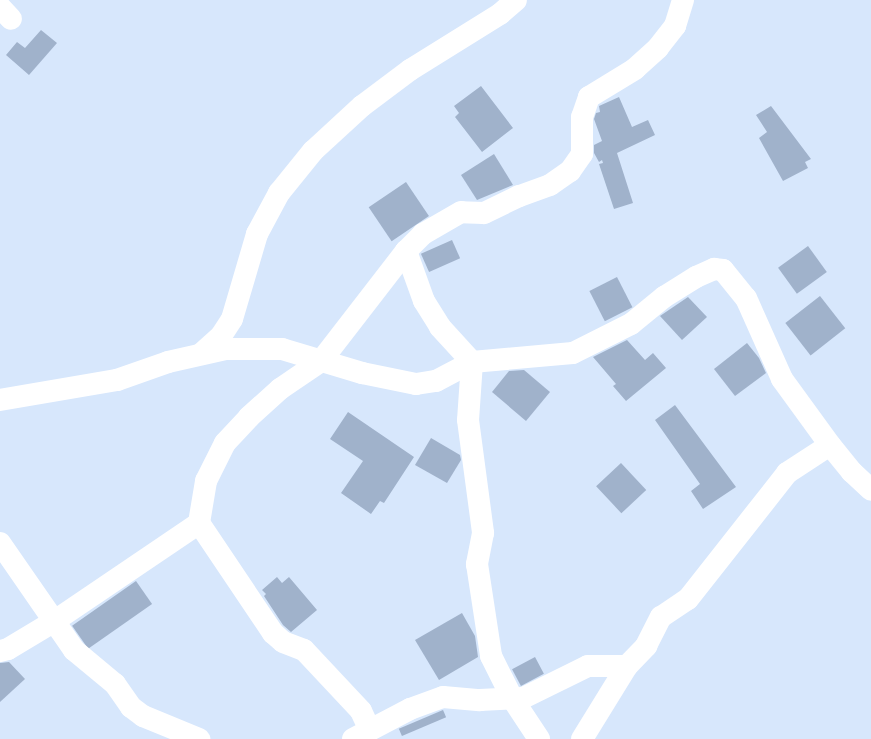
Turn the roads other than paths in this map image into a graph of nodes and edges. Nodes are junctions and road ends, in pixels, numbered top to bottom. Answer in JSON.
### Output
{"nodes":[{"id":1,"x":516,"y":0,"type":"edge"},
{"id":2,"x":683,"y":0,"type":"edge"},
{"id":3,"x":406,"y":250,"type":"junction"},
{"id":4,"x":201,"y":354,"type":"junction"},
{"id":5,"x":321,"y":361,"type":"junction"},
{"id":6,"x":472,"y":362,"type":"junction"},
{"id":7,"x":0,"y":400,"type":"edge"},
{"id":8,"x":830,"y":445,"type":"junction"},
{"id":9,"x":871,"y":490,"type":"edge"},
{"id":10,"x":199,"y":523,"type":"junction"},
{"id":11,"x":3,"y":556,"type":"edge"},
{"id":12,"x":53,"y":622,"type":"junction"},
{"id":13,"x":0,"y":651,"type":"edge"},
{"id":14,"x":627,"y":666,"type":"junction"},
{"id":15,"x":512,"y":698,"type":"junction"},
{"id":16,"x":362,"y":735,"type":"edge"},
{"id":17,"x":199,"y":739,"type":"edge"},
{"id":18,"x":539,"y":739,"type":"edge"},
{"id":19,"x":582,"y":739,"type":"edge"}],
"edges":[{"from":1,"to":4,"type":"street"},
{"from":2,"to":3,"type":"street"},
{"from":3,"to":5,"type":"street"},
{"from":3,"to":6,"type":"street"},
{"from":4,"to":5,"type":"street"},
{"from":4,"to":7,"type":"street"},
{"from":5,"to":6,"type":"street"},
{"from":5,"to":10,"type":"street"},
{"from":6,"to":8,"type":"street"},
{"from":6,"to":15,"type":"street"},
{"from":8,"to":9,"type":"street"},
{"from":8,"to":14,"type":"street"},
{"from":10,"to":12,"type":"street"},
{"from":10,"to":16,"type":"street"},
{"from":11,"to":12,"type":"street"},
{"from":12,"to":13,"type":"street"},
{"from":12,"to":17,"type":"street"},
{"from":14,"to":15,"type":"street"},
{"from":14,"to":19,"type":"street"},
{"from":15,"to":16,"type":"street"},
{"from":15,"to":18,"type":"street"}]}
